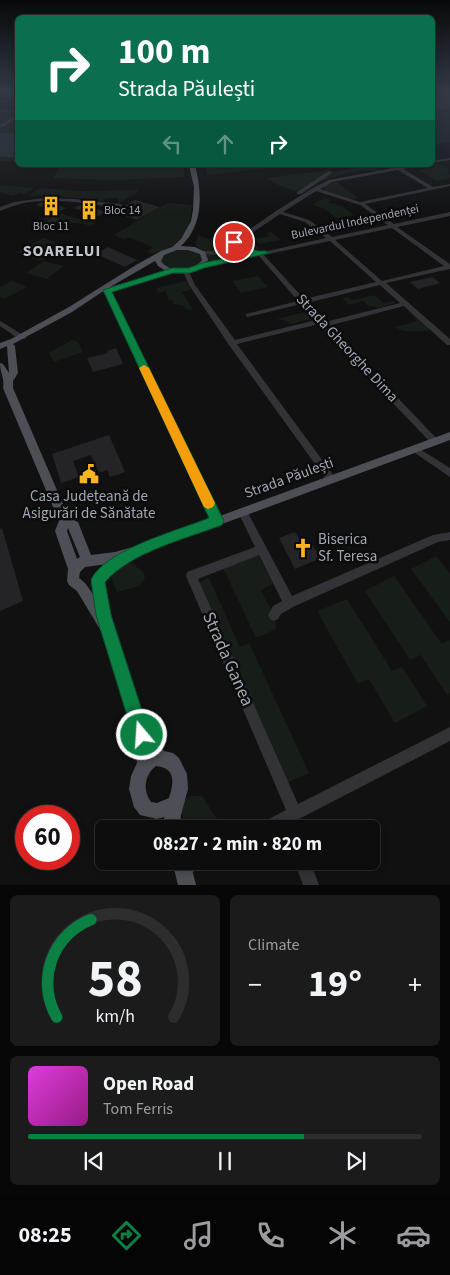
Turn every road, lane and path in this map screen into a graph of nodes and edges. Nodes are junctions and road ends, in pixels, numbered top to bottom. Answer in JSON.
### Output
{"nodes":[{"id":1,"x":450,"y":159,"type":"edge"},
{"id":2,"x":435,"y":162,"type":"edge"},
{"id":3,"x":193,"y":167,"type":"edge"},
{"id":4,"x":197,"y":167,"type":"edge"},
{"id":5,"x":404,"y":167,"type":"edge"},
{"id":6,"x":398,"y":168,"type":"junction"},
{"id":7,"x":331,"y":172,"type":"dead end"},
{"id":8,"x":450,"y":185,"type":"edge"},
{"id":9,"x":432,"y":188,"type":"junction"},
{"id":10,"x":315,"y":189,"type":"junction"},
{"id":11,"x":299,"y":193,"type":"dead end"},
{"id":12,"x":360,"y":203,"type":"junction"},
{"id":13,"x":120,"y":206,"type":"dead end"},
{"id":14,"x":198,"y":207,"type":"junction"},
{"id":15,"x":0,"y":209,"type":"edge"},
{"id":16,"x":278,"y":212,"type":"junction"},
{"id":17,"x":450,"y":214,"type":"edge"},
{"id":18,"x":393,"y":226,"type":"junction"},
{"id":19,"x":331,"y":239,"type":"junction"},
{"id":20,"x":175,"y":248,"type":"junction"},
{"id":21,"x":194,"y":249,"type":"junction"},
{"id":22,"x":203,"y":253,"type":"junction"},
{"id":23,"x":160,"y":254,"type":"junction"},
{"id":24,"x":261,"y":254,"type":"junction"},
{"id":25,"x":202,"y":266,"type":"junction"},
{"id":26,"x":449,"y":266,"type":"edge"},
{"id":27,"x":172,"y":271,"type":"junction"},
{"id":28,"x":186,"y":271,"type":"junction"},
{"id":29,"x":380,"y":283,"type":"junction"},
{"id":30,"x":107,"y":290,"type":"junction"},
{"id":31,"x":303,"y":302,"type":"junction"},
{"id":32,"x":404,"y":304,"type":"junction"},
{"id":33,"x":70,"y":310,"type":"junction"},
{"id":34,"x":248,"y":315,"type":"dead end"},
{"id":35,"x":0,"y":323,"type":"edge"},
{"id":36,"x":322,"y":323,"type":"junction"},
{"id":37,"x":16,"y":341,"type":"junction"},
{"id":38,"x":232,"y":342,"type":"junction"},
{"id":39,"x":450,"y":343,"type":"edge"},
{"id":40,"x":0,"y":346,"type":"edge"},
{"id":41,"x":0,"y":351,"type":"edge"},
{"id":42,"x":0,"y":366,"type":"edge"},
{"id":43,"x":6,"y":384,"type":"edge"},
{"id":44,"x":450,"y":436,"type":"edge"},
{"id":45,"x":434,"y":442,"type":"junction"},
{"id":46,"x":415,"y":449,"type":"junction"},
{"id":47,"x":450,"y":473,"type":"edge"},
{"id":48,"x":331,"y":479,"type":"junction"},
{"id":49,"x":243,"y":512,"type":"junction"},
{"id":50,"x":65,"y":521,"type":"junction"},
{"id":51,"x":217,"y":521,"type":"junction"},
{"id":52,"x":450,"y":536,"type":"edge"},
{"id":53,"x":262,"y":549,"type":"junction"},
{"id":54,"x":140,"y":550,"type":"junction"},
{"id":55,"x":89,"y":561,"type":"junction"},
{"id":56,"x":74,"y":569,"type":"junction"},
{"id":57,"x":99,"y":578,"type":"junction"},
{"id":58,"x":81,"y":587,"type":"junction"},
{"id":59,"x":289,"y":603,"type":"junction"},
{"id":60,"x":274,"y":615,"type":"dead end"},
{"id":61,"x":108,"y":631,"type":"junction"},
{"id":62,"x":450,"y":734,"type":"edge"},
{"id":63,"x":142,"y":735,"type":"junction"},
{"id":64,"x":160,"y":758,"type":"junction"},
{"id":65,"x":145,"y":764,"type":"junction"},
{"id":66,"x":174,"y":804,"type":"junction"},
{"id":67,"x":157,"y":812,"type":"junction"},
{"id":68,"x":164,"y":820,"type":"edge"},
{"id":69,"x":173,"y":820,"type":"edge"},
{"id":70,"x":290,"y":820,"type":"edge"},
{"id":71,"x":305,"y":870,"type":"edge"},
{"id":72,"x":311,"y":885,"type":"edge"}],
"edges":[{"from":1,"to":2,"type":"street"},
{"from":3,"to":14,"type":"main road"},
{"from":4,"to":14,"type":"main road"},
{"from":5,"to":6,"type":"street"},
{"from":6,"to":9,"type":"street"},
{"from":6,"to":10,"type":"street"},
{"from":7,"to":11,"type":"street"},
{"from":8,"to":9,"type":"street"},
{"from":9,"to":12,"type":"street"},
{"from":10,"to":12,"type":"street"},
{"from":10,"to":16,"type":"street"},
{"from":12,"to":18,"type":"street"},
{"from":13,"to":15,"type":"street"},
{"from":14,"to":20,"type":"main road"},
{"from":14,"to":21,"type":"main road"},
{"from":16,"to":19,"type":"street"},
{"from":16,"to":24,"type":"street"},
{"from":17,"to":18,"type":"street","name":"Bulevardul Independenței"},
{"from":18,"to":19,"type":"street","name":"Bulevardul Independenței"},
{"from":18,"to":26,"type":"street"},
{"from":19,"to":24,"type":"street","name":"Bulevardul Independenței"},
{"from":19,"to":29,"type":"street"},
{"from":20,"to":21,"type":"main road","name":"Bulevardul Independenței"},
{"from":20,"to":23,"type":"main road","name":"Bulevardul Independenței"},
{"from":21,"to":22,"type":"main road","name":"Bulevardul Independenței"},
{"from":22,"to":24,"type":"street","name":"Bulevardul Independenței"},
{"from":22,"to":25,"type":"main road"},
{"from":23,"to":27,"type":"main road"},
{"from":23,"to":33,"type":"main road","name":"Bulevardul Independenței"},
{"from":24,"to":25,"type":"street","name":"Bulevardul Independenței"},
{"from":24,"to":31,"type":"street","name":"Strada Gheorghe Dima"},
{"from":25,"to":28,"type":"main road","name":"Bulevardul Independenței"},
{"from":26,"to":29,"type":"street"},
{"from":27,"to":28,"type":"main road","name":"Bulevardul Independenței"},
{"from":27,"to":30,"type":"main road","name":"Bulevardul Independenței"},
{"from":28,"to":38,"type":"street"},
{"from":29,"to":31,"type":"street"},
{"from":29,"to":32,"type":"street"},
{"from":30,"to":33,"type":"main road","name":"Bulevardul Independenței"},
{"from":30,"to":51,"type":"street"},
{"from":31,"to":34,"type":"street"},
{"from":31,"to":36,"type":"street","name":"Strada Gheorghe Dima"},
{"from":32,"to":36,"type":"street"},
{"from":32,"to":39,"type":"street"},
{"from":33,"to":37,"type":"main road","name":"Bulevardul Independenței"},
{"from":35,"to":37,"type":"street"},
{"from":36,"to":38,"type":"street"},
{"from":36,"to":45,"type":"street","name":"Strada Gheorghe Dima"},
{"from":37,"to":40,"type":"main road","name":"Bulevardul Independenței"},
{"from":37,"to":41,"type":"main road","name":"Bulevardul Independenței"},
{"from":37,"to":43,"type":"main road"},
{"from":38,"to":48,"type":"street"},
{"from":42,"to":43,"type":"main road"},
{"from":43,"to":50,"type":"main road"},
{"from":44,"to":45,"type":"main road","name":"Strada Păulești"},
{"from":45,"to":46,"type":"main road","name":"Strada Păulești"},
{"from":46,"to":47,"type":"street"},
{"from":46,"to":48,"type":"main road","name":"Strada Păulești"},
{"from":48,"to":49,"type":"main road","name":"Strada Păulești"},
{"from":49,"to":51,"type":"main road","name":"Strada Păulești"},
{"from":49,"to":53,"type":"street"},
{"from":50,"to":55,"type":"main road"},
{"from":50,"to":56,"type":"main road"},
{"from":51,"to":54,"type":"main road","name":"Strada Păulești"},
{"from":52,"to":59,"type":"street"},
{"from":53,"to":59,"type":"street"},
{"from":53,"to":70,"type":"street","name":"Strada Ganea"},
{"from":54,"to":55,"type":"main road","name":"Strada Păulești"},
{"from":54,"to":57,"type":"main road","name":"Strada Păulești"},
{"from":55,"to":56,"type":"main road"},
{"from":55,"to":57,"type":"main road"},
{"from":56,"to":58,"type":"main road"},
{"from":57,"to":58,"type":"main road"},
{"from":57,"to":61,"type":"main road"},
{"from":58,"to":61,"type":"main road"},
{"from":59,"to":60,"type":"street"},
{"from":61,"to":63,"type":"main road"},
{"from":62,"to":70,"type":"street"},
{"from":63,"to":64,"type":"main road"},
{"from":63,"to":65,"type":"main road"},
{"from":64,"to":65,"type":"main road"},
{"from":64,"to":66,"type":"main road"},
{"from":65,"to":67,"type":"main road"},
{"from":66,"to":67,"type":"main road"},
{"from":66,"to":69,"type":"main road"},
{"from":67,"to":68,"type":"main road"},
{"from":71,"to":72,"type":"street"}]}
